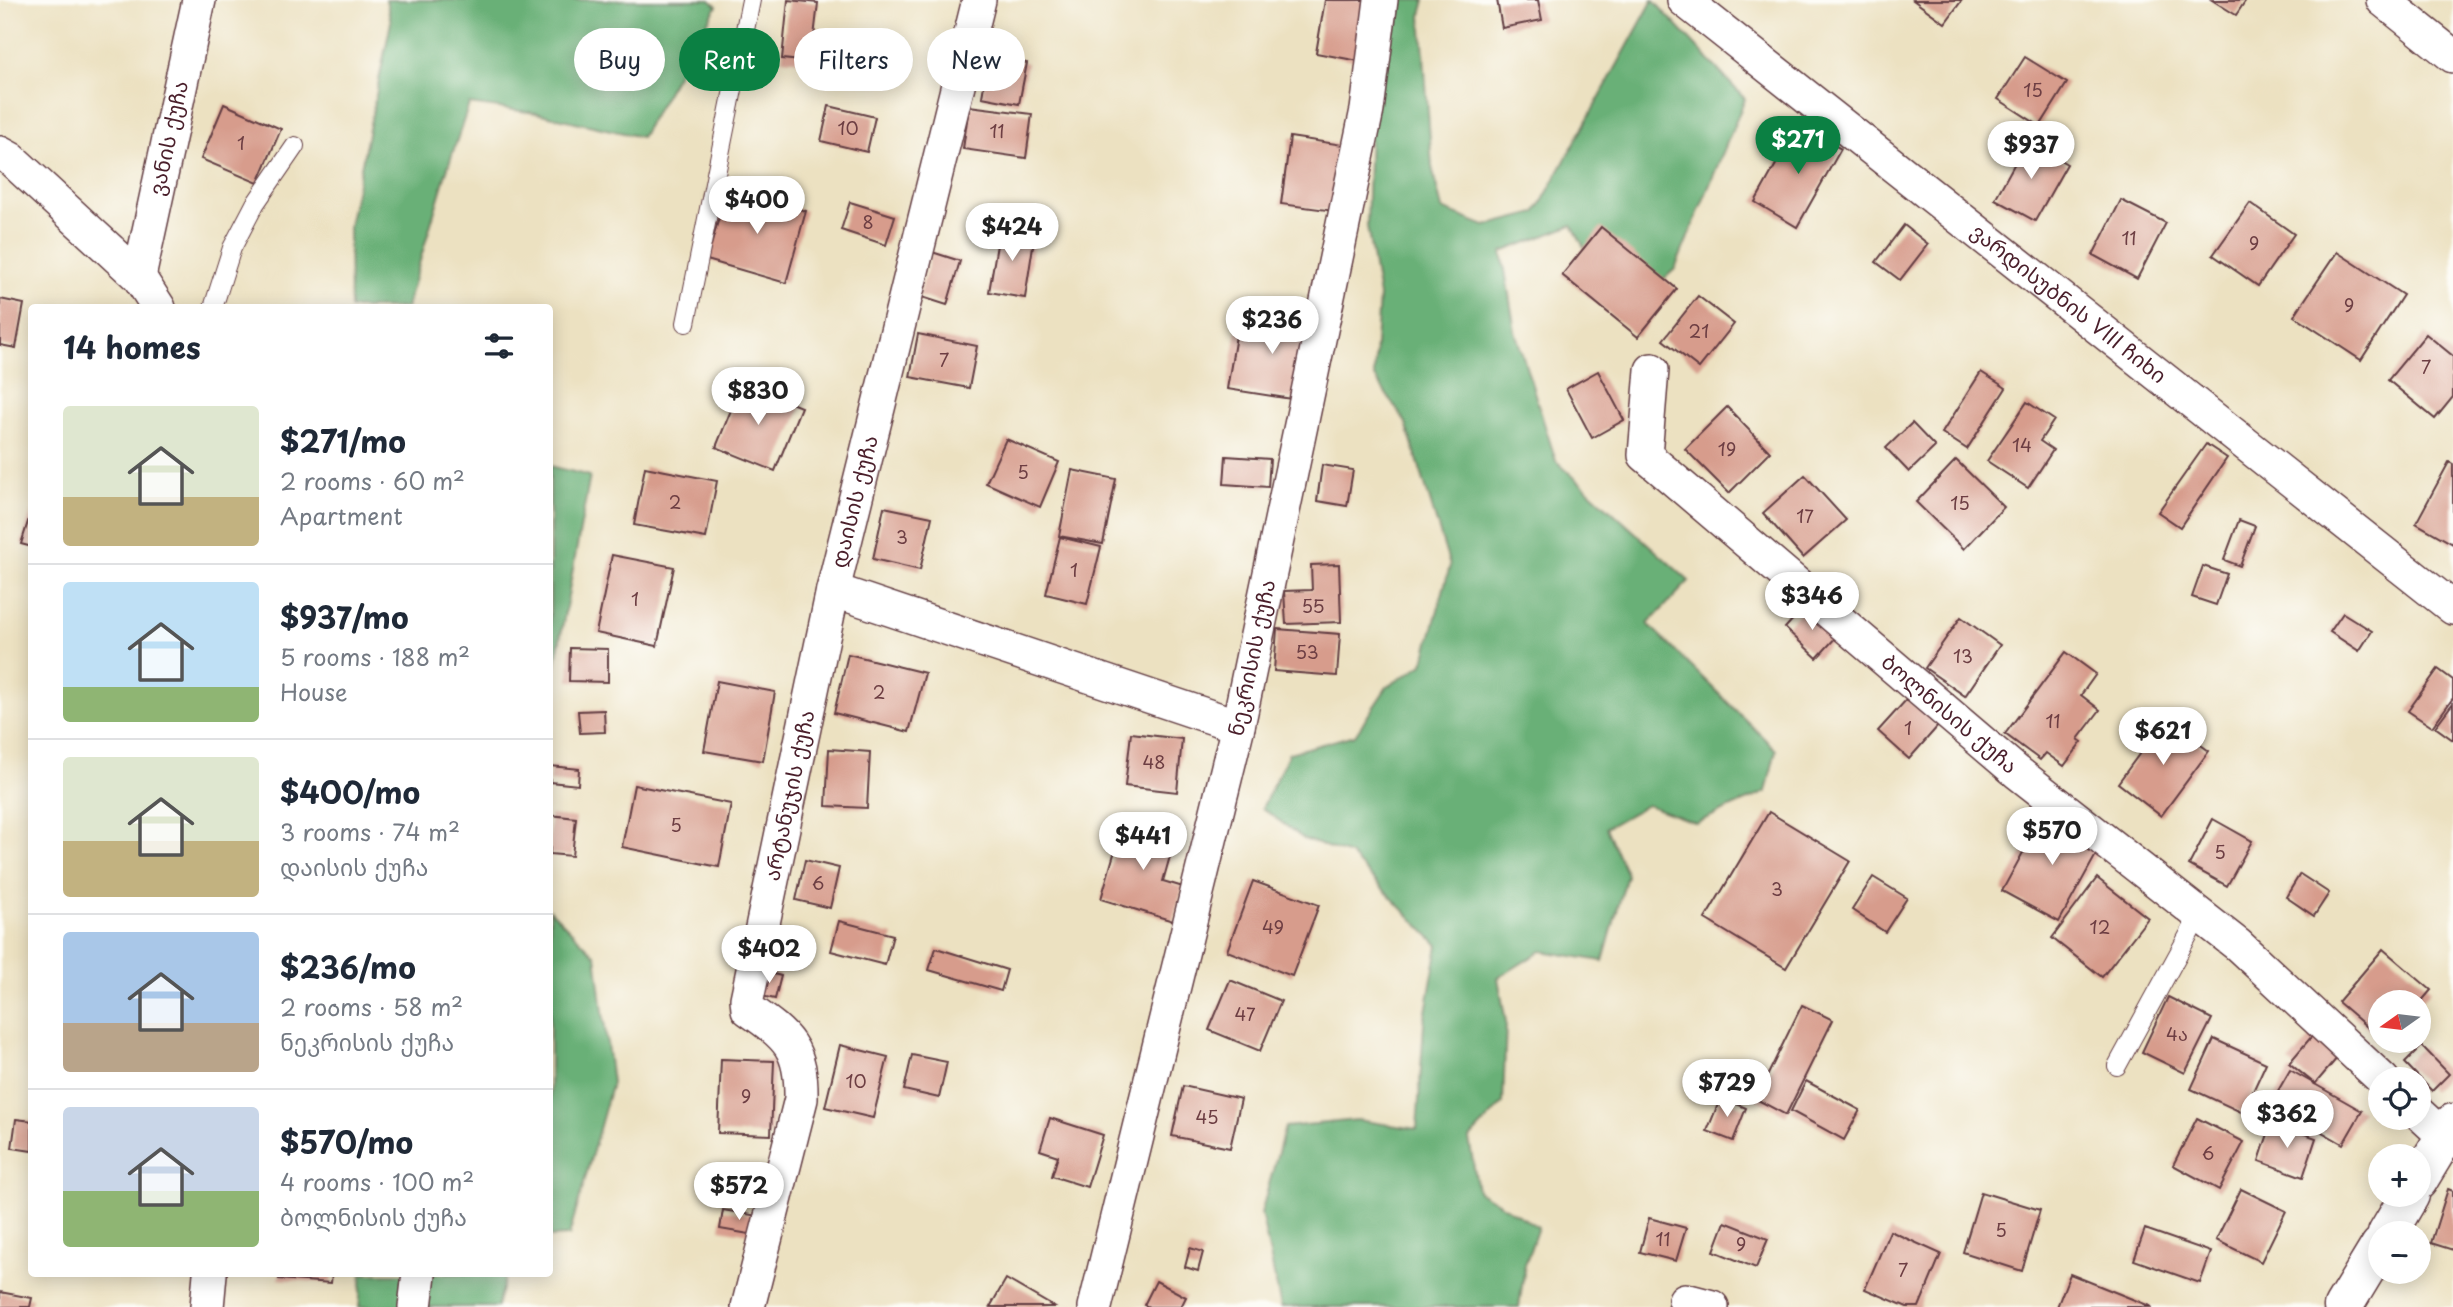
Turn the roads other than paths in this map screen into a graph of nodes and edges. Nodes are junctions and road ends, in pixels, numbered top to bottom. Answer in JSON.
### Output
{"nodes":[{"id":1,"x":199,"y":0,"type":"edge"},
{"id":2,"x":751,"y":0,"type":"edge"},
{"id":3,"x":979,"y":0,"type":"edge"},
{"id":4,"x":1381,"y":0,"type":"edge"},
{"id":5,"x":1684,"y":0,"type":"edge"},
{"id":6,"x":2382,"y":0,"type":"edge"},
{"id":7,"x":2453,"y":56,"type":"edge"},
{"id":8,"x":295,"y":146,"type":"dead end"},
{"id":9,"x":0,"y":153,"type":"edge"},
{"id":10,"x":139,"y":276,"type":"junction"},
{"id":11,"x":156,"y":304,"type":"edge"},
{"id":12,"x":214,"y":304,"type":"edge"},
{"id":13,"x":687,"y":323,"type":"dead end"},
{"id":14,"x":1652,"y":370,"type":"dead end"},
{"id":15,"x":833,"y":590,"type":"junction"},
{"id":16,"x":2453,"y":608,"type":"edge"},
{"id":17,"x":1238,"y":726,"type":"junction"},
{"id":18,"x":2200,"y":914,"type":"junction"},
{"id":19,"x":2117,"y":1066,"type":"dead end"},
{"id":20,"x":2370,"y":1067,"type":"edge"},
{"id":21,"x":2439,"y":1124,"type":"edge"},
{"id":22,"x":2431,"y":1146,"type":"edge"},
{"id":23,"x":2368,"y":1266,"type":"edge"},
{"id":24,"x":210,"y":1277,"type":"edge"},
{"id":25,"x":419,"y":1277,"type":"edge"},
{"id":26,"x":207,"y":1307,"type":"edge"},
{"id":27,"x":415,"y":1307,"type":"edge"},
{"id":28,"x":748,"y":1307,"type":"edge"},
{"id":29,"x":1095,"y":1307,"type":"edge"},
{"id":30,"x":2343,"y":1307,"type":"edge"}],
"edges":[{"from":1,"to":10,"type":"street","name":"ვანის ქუჩა"},
{"from":2,"to":13,"type":"lane"},
{"from":3,"to":15,"type":"street","name":"დაისის ქუჩა"},
{"from":4,"to":17,"type":"street","name":"ნეკრისის ქუჩა"},
{"from":5,"to":16,"type":"street","name":"ვარდისუბნის VIII ჩიხი"},
{"from":6,"to":7,"type":"street"},
{"from":8,"to":12,"type":"lane"},
{"from":9,"to":10,"type":"street"},
{"from":10,"to":11,"type":"street"},
{"from":14,"to":18,"type":"street","name":"ბოლნისის ქუჩა"},
{"from":15,"to":17,"type":"street","name":"დაისის ქუჩა"},
{"from":15,"to":28,"type":"street","name":"არტანუჯის ქუჩა"},
{"from":17,"to":29,"type":"street","name":"ნეკრისის ქუჩა"},
{"from":18,"to":19,"type":"lane"},
{"from":18,"to":20,"type":"street","name":"ბოლნისის ქუჩა"},
{"from":21,"to":22,"type":"street"},
{"from":23,"to":30,"type":"street"},
{"from":24,"to":26,"type":"street"},
{"from":25,"to":27,"type":"street"}]}
